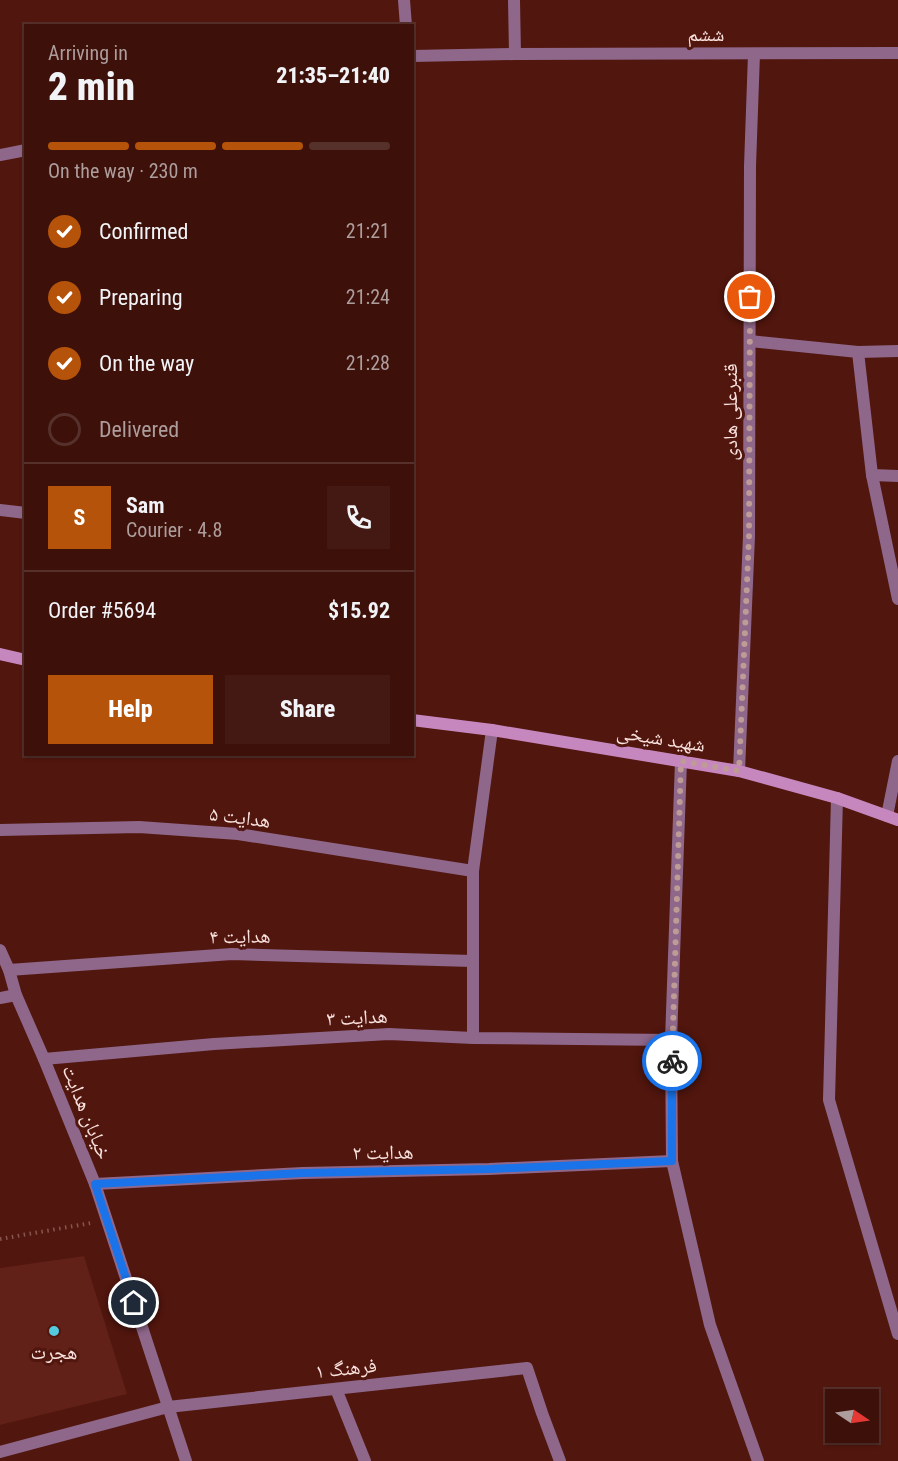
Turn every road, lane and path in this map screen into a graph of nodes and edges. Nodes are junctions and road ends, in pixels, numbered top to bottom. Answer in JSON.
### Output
{"nodes":[{"id":1,"x":404,"y":0,"type":"edge"},
{"id":2,"x":514,"y":0,"type":"edge"},
{"id":3,"x":406,"y":24,"type":"edge"},
{"id":4,"x":898,"y":53,"type":"edge"},
{"id":5,"x":515,"y":54,"type":"junction"},
{"id":6,"x":754,"y":54,"type":"junction"},
{"id":7,"x":414,"y":56,"type":"edge"},
{"id":8,"x":24,"y":150,"type":"edge"},
{"id":9,"x":0,"y":154,"type":"edge"},
{"id":10,"x":750,"y":341,"type":"junction"},
{"id":11,"x":898,"y":351,"type":"edge"},
{"id":12,"x":858,"y":352,"type":"junction"},
{"id":13,"x":872,"y":475,"type":"junction"},
{"id":14,"x":898,"y":476,"type":"edge"},
{"id":15,"x":0,"y":510,"type":"edge"},
{"id":16,"x":24,"y":513,"type":"edge"},
{"id":17,"x":898,"y":599,"type":"edge"},
{"id":18,"x":0,"y":654,"type":"edge"},
{"id":19,"x":24,"y":660,"type":"edge"},
{"id":20,"x":414,"y":720,"type":"edge"},
{"id":21,"x":492,"y":730,"type":"junction"},
{"id":22,"x":681,"y":761,"type":"junction"},
{"id":23,"x":898,"y":761,"type":"edge"},
{"id":24,"x":739,"y":771,"type":"junction"},
{"id":25,"x":837,"y":798,"type":"junction"},
{"id":26,"x":892,"y":818,"type":"edge"},
{"id":27,"x":0,"y":830,"type":"edge"},
{"id":28,"x":473,"y":871,"type":"junction"},
{"id":29,"x":0,"y":951,"type":"edge"},
{"id":30,"x":472,"y":961,"type":"junction"},
{"id":31,"x":9,"y":970,"type":"junction"},
{"id":32,"x":16,"y":995,"type":"junction"},
{"id":33,"x":0,"y":998,"type":"edge"},
{"id":34,"x":473,"y":1038,"type":"junction"},
{"id":35,"x":671,"y":1040,"type":"junction"},
{"id":36,"x":44,"y":1059,"type":"junction"},
{"id":37,"x":672,"y":1161,"type":"junction"},
{"id":38,"x":95,"y":1184,"type":"junction"},
{"id":39,"x":106,"y":1220,"type":"junction"},
{"id":40,"x":0,"y":1239,"type":"edge"},
{"id":41,"x":898,"y":1334,"type":"edge"},
{"id":42,"x":336,"y":1389,"type":"junction"},
{"id":43,"x":168,"y":1407,"type":"junction"},
{"id":44,"x":0,"y":1452,"type":"edge"},
{"id":45,"x":186,"y":1461,"type":"edge"},
{"id":46,"x":365,"y":1461,"type":"edge"},
{"id":47,"x":560,"y":1461,"type":"edge"},
{"id":48,"x":758,"y":1461,"type":"edge"}],
"edges":[{"from":1,"to":3,"type":"street"},
{"from":2,"to":5,"type":"street"},
{"from":4,"to":6,"type":"street","name":"ششم"},
{"from":5,"to":6,"type":"street","name":"ششم"},
{"from":5,"to":7,"type":"street","name":"ششم"},
{"from":6,"to":10,"type":"street","name":"قنبرعلی هادی"},
{"from":8,"to":9,"type":"street"},
{"from":10,"to":12,"type":"street"},
{"from":10,"to":24,"type":"street","name":"قنبرعلی هادی"},
{"from":11,"to":12,"type":"street"},
{"from":12,"to":13,"type":"street"},
{"from":13,"to":14,"type":"street"},
{"from":13,"to":17,"type":"street"},
{"from":15,"to":16,"type":"street"},
{"from":18,"to":19,"type":"main road"},
{"from":20,"to":21,"type":"main road","name":"شهید شیخی"},
{"from":21,"to":22,"type":"main road","name":"شهید شیخی"},
{"from":21,"to":28,"type":"street"},
{"from":22,"to":24,"type":"main road","name":"شهید شیخی"},
{"from":22,"to":35,"type":"street"},
{"from":23,"to":26,"type":"street"},
{"from":24,"to":25,"type":"main road","name":"شهید شیخی"},
{"from":25,"to":26,"type":"main road","name":"شهید شیخی"},
{"from":25,"to":41,"type":"street"},
{"from":27,"to":28,"type":"street","name":"هدایت ۵"},
{"from":28,"to":30,"type":"street"},
{"from":29,"to":31,"type":"street","name":"خیابان هدایت"},
{"from":30,"to":31,"type":"street","name":"هدایت ۴"},
{"from":30,"to":34,"type":"street"},
{"from":31,"to":32,"type":"street","name":"خیابان هدایت"},
{"from":32,"to":33,"type":"street"},
{"from":32,"to":36,"type":"street","name":"خیابان هدایت"},
{"from":34,"to":35,"type":"street","name":"هدایت ۳"},
{"from":34,"to":36,"type":"street","name":"هدایت ۳"},
{"from":35,"to":37,"type":"street"},
{"from":36,"to":38,"type":"street","name":"خیابان هدایت"},
{"from":37,"to":38,"type":"street","name":"هدایت ۲"},
{"from":37,"to":48,"type":"street"},
{"from":38,"to":39,"type":"street","name":"خیابان هدایت"},
{"from":39,"to":40,"type":"path"},
{"from":39,"to":43,"type":"street","name":"خیابان هدایت"},
{"from":42,"to":43,"type":"street","name":"فرهنگ ۱"},
{"from":42,"to":46,"type":"street"},
{"from":42,"to":47,"type":"street","name":"فرهنگ ۱"},
{"from":43,"to":44,"type":"street","name":"فرهنگ ۱"},
{"from":43,"to":45,"type":"street","name":"خیابان هدایت"}]}
